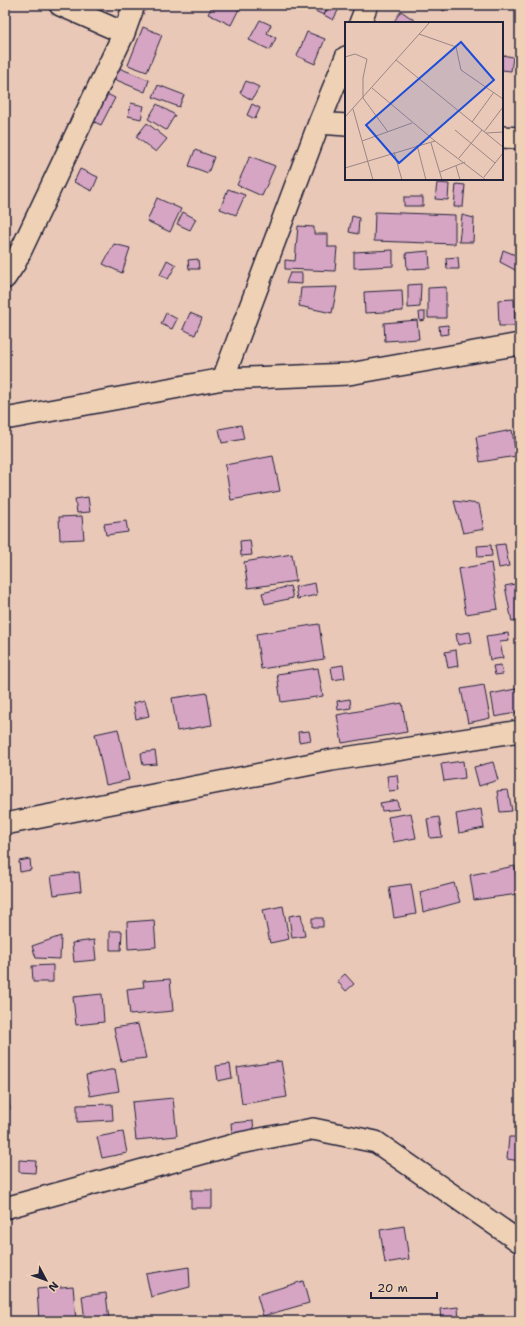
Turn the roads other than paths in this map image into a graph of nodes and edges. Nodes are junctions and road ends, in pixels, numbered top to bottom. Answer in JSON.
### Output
{"nodes":[{"id":1,"x":60,"y":5,"type":"edge"},
{"id":2,"x":134,"y":5,"type":"edge"},
{"id":3,"x":367,"y":5,"type":"edge"},
{"id":4,"x":360,"y":22,"type":"edge"},
{"id":5,"x":124,"y":33,"type":"junction"},
{"id":6,"x":345,"y":59,"type":"edge"},
{"id":7,"x":319,"y":123,"type":"junction"},
{"id":8,"x":345,"y":125,"type":"edge"},
{"id":9,"x":503,"y":137,"type":"edge"},
{"id":10,"x":520,"y":138,"type":"edge"},
{"id":11,"x":8,"y":267,"type":"edge"},
{"id":12,"x":520,"y":344,"type":"edge"},
{"id":13,"x":223,"y":378,"type":"junction"},
{"id":14,"x":5,"y":419,"type":"edge"},
{"id":15,"x":520,"y":731,"type":"edge"},
{"id":16,"x":5,"y":824,"type":"edge"},
{"id":17,"x":5,"y":1208,"type":"edge"},
{"id":18,"x":520,"y":1242,"type":"edge"}],
"edges":[{"from":1,"to":5,"type":"street"},
{"from":2,"to":5,"type":"street"},
{"from":3,"to":4,"type":"street"},
{"from":5,"to":11,"type":"street"},
{"from":6,"to":7,"type":"street"},
{"from":7,"to":8,"type":"street"},
{"from":7,"to":13,"type":"street"},
{"from":9,"to":10,"type":"street"},
{"from":12,"to":13,"type":"street"},
{"from":13,"to":14,"type":"street"},
{"from":15,"to":16,"type":"street"},
{"from":17,"to":18,"type":"street"}]}
